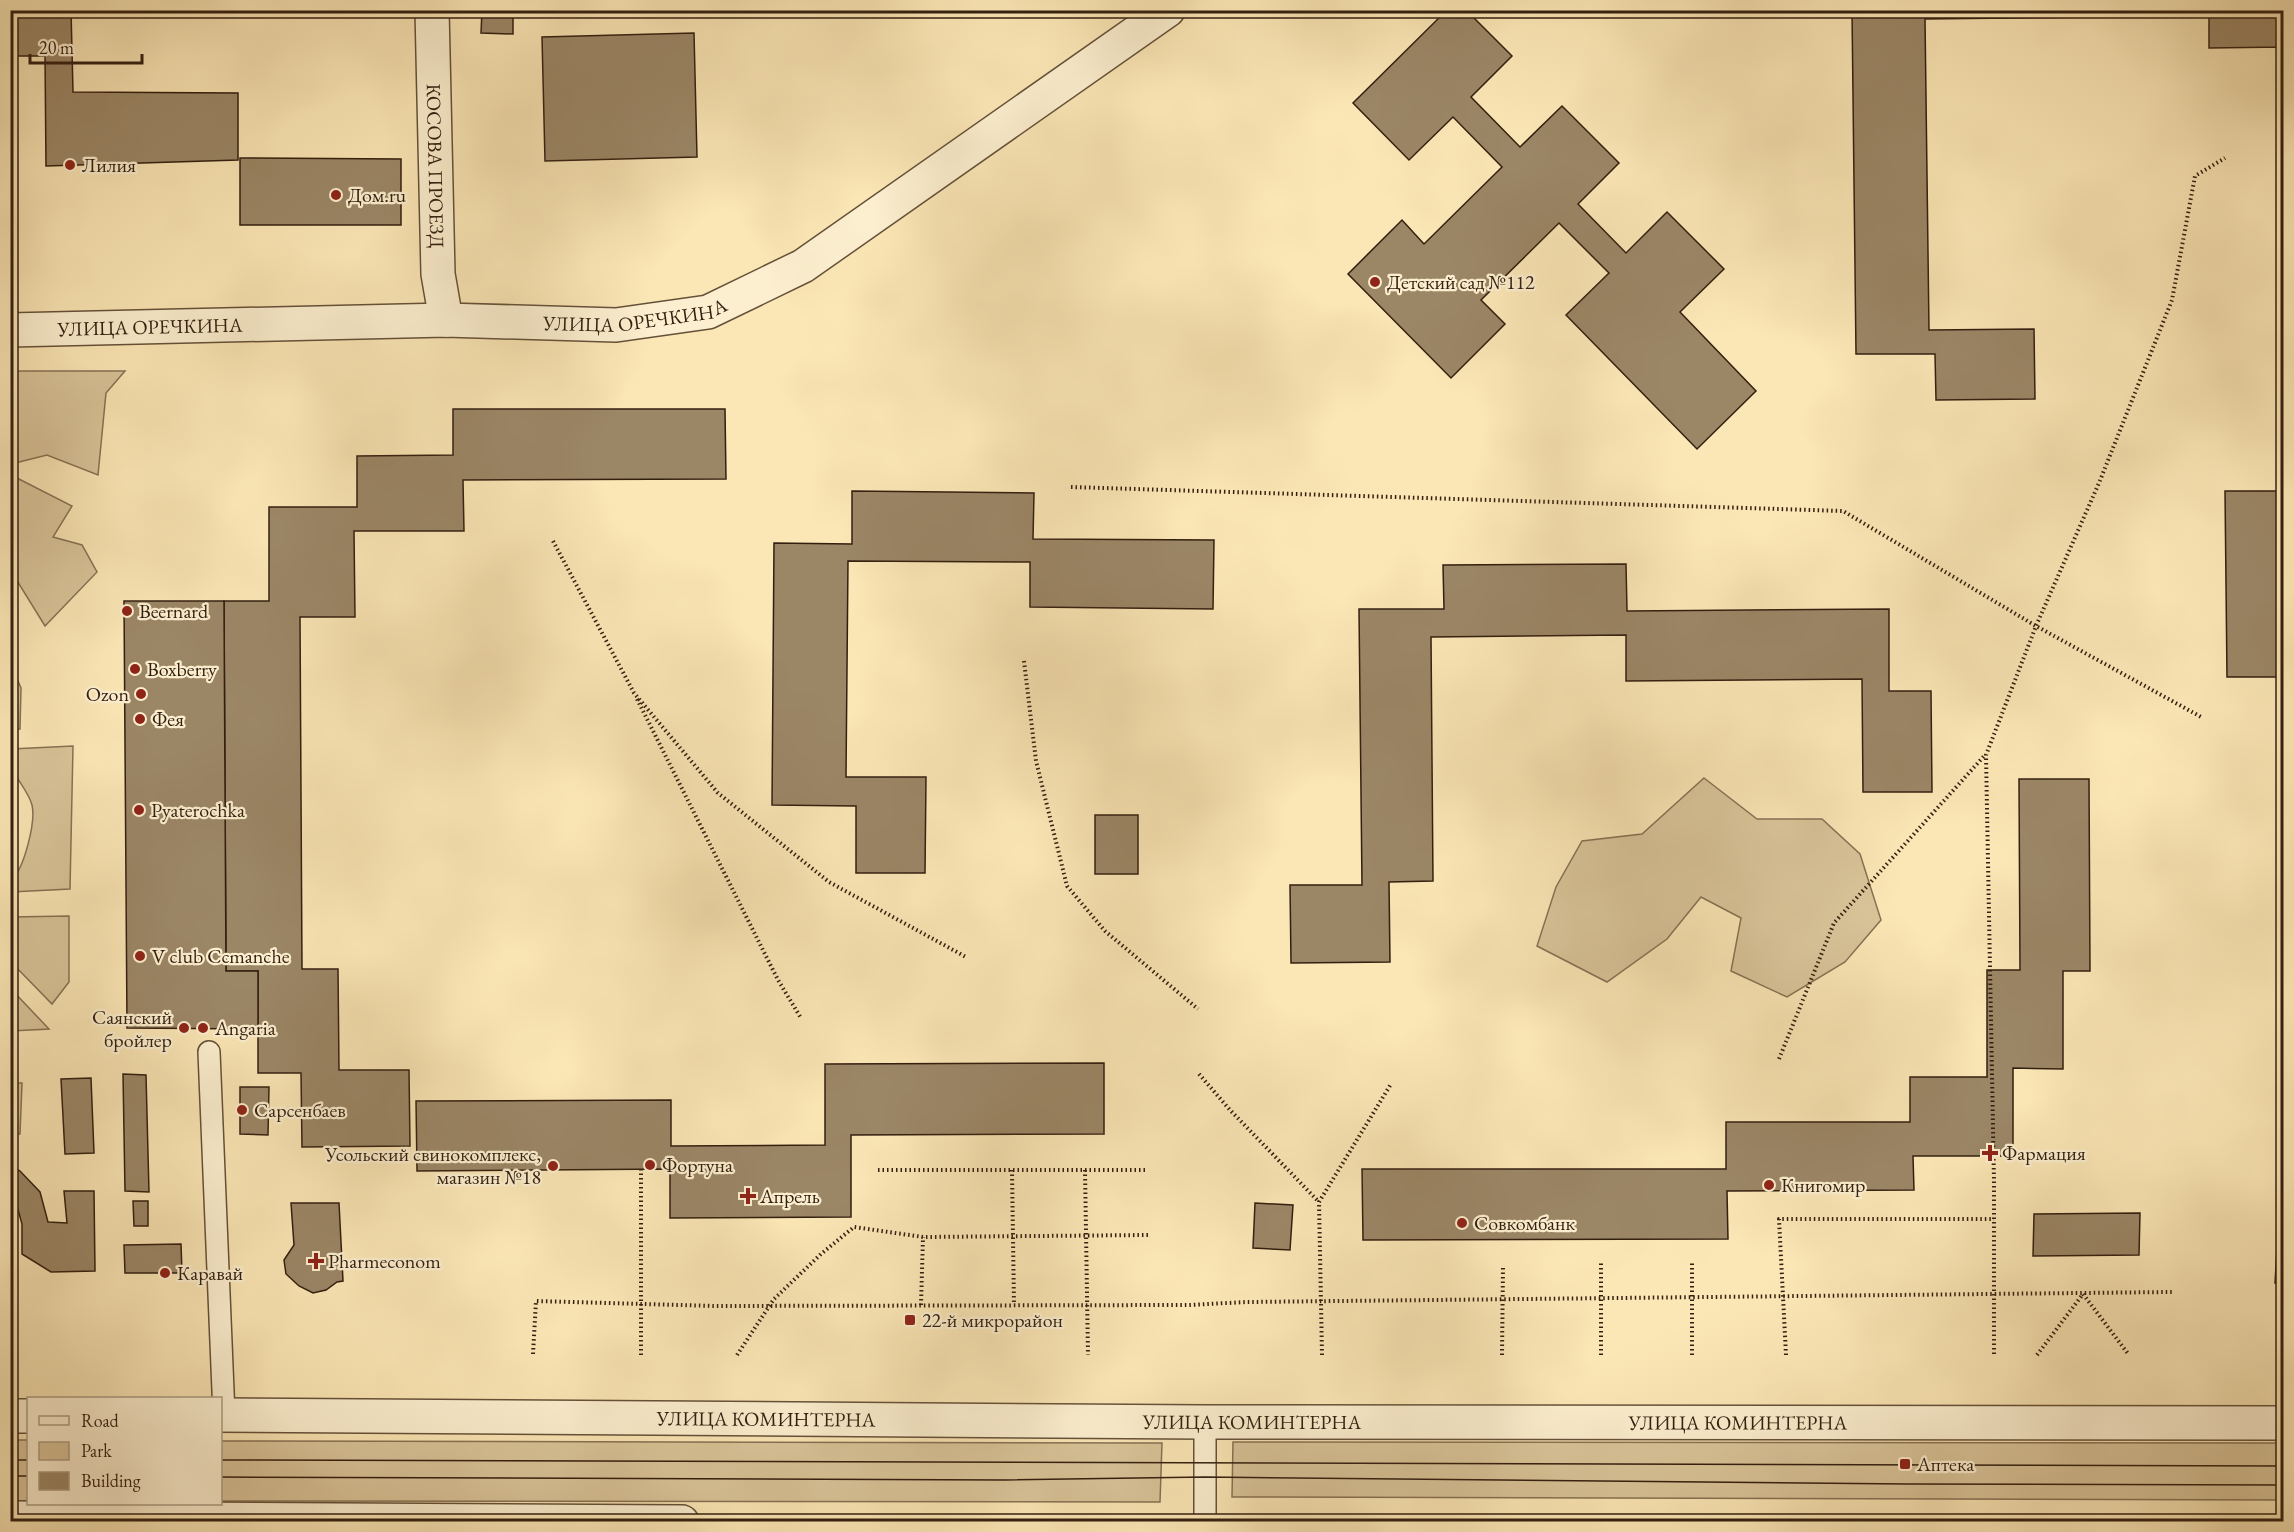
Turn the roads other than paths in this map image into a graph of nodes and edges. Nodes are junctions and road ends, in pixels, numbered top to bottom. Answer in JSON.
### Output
{"nodes":[{"id":1,"x":432,"y":10,"type":"edge"},
{"id":2,"x":1168,"y":10,"type":"edge"},
{"id":3,"x":446,"y":320,"type":"junction"},
{"id":4,"x":10,"y":330,"type":"edge"},
{"id":5,"x":209,"y":1052,"type":"dead end"},
{"id":6,"x":221,"y":1397,"type":"edge"},
{"id":7,"x":222,"y":1415,"type":"edge"},
{"id":8,"x":10,"y":1416,"type":"edge"},
{"id":9,"x":27,"y":1416,"type":"edge"},
{"id":10,"x":1205,"y":1422,"type":"junction"},
{"id":11,"x":2283,"y":1423,"type":"edge"},
{"id":12,"x":10,"y":1518,"type":"edge"},
{"id":13,"x":235,"y":1520,"type":"edge"},
{"id":14,"x":682,"y":1521,"type":"edge"},
{"id":15,"x":1205,"y":1521,"type":"edge"}],
"edges":[{"from":1,"to":3,"type":"street","name":"КОСОВА ПРОЕЗД"},
{"from":2,"to":3,"type":"street","name":"УЛИЦА ОРЕЧКИНА"},
{"from":3,"to":4,"type":"street","name":"УЛИЦА ОРЕЧКИНА"},
{"from":5,"to":6,"type":"lane"},
{"from":7,"to":10,"type":"street","name":"УЛИЦА КОМИНТЕРНА"},
{"from":8,"to":9,"type":"street"},
{"from":10,"to":11,"type":"street","name":"УЛИЦА КОМИНТЕРНА"},
{"from":10,"to":15,"type":"lane"},
{"from":12,"to":13,"type":"street"},
{"from":13,"to":14,"type":"street"}]}
